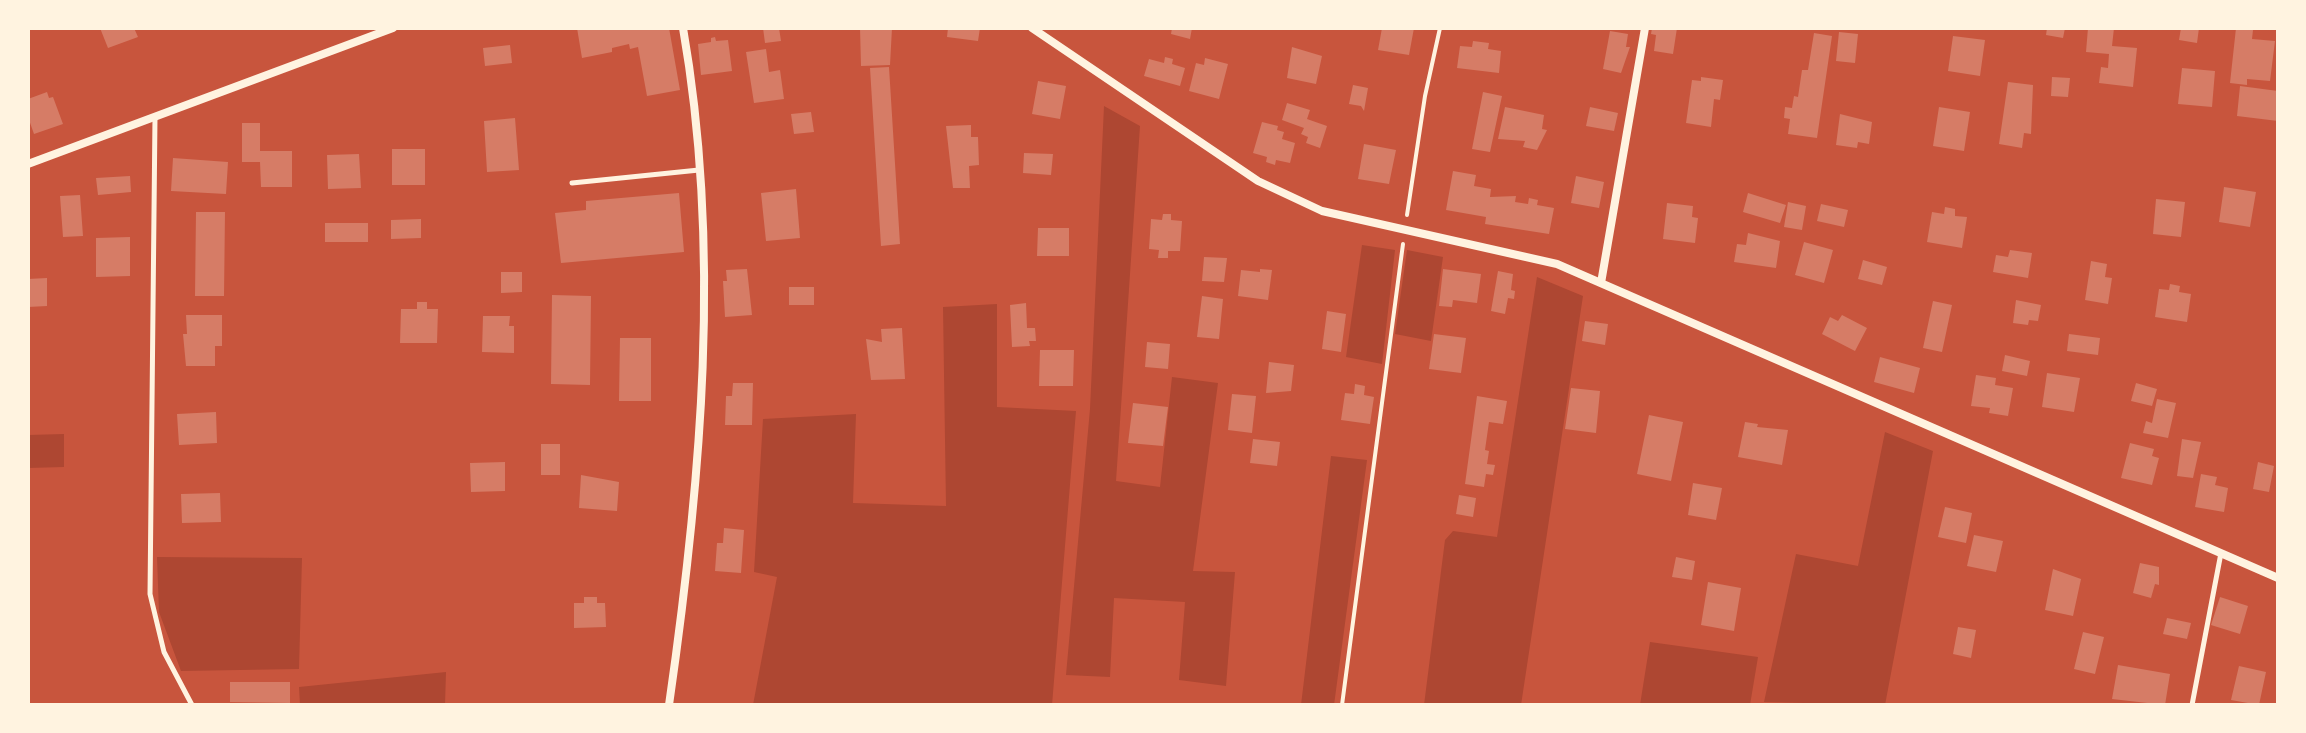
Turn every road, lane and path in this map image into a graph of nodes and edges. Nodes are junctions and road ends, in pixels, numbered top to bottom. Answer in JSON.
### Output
{"nodes":[{"id":1,"x":393,"y":28,"type":"edge"},
{"id":2,"x":683,"y":28,"type":"edge"},
{"id":3,"x":1032,"y":28,"type":"edge"},
{"id":4,"x":1440,"y":28,"type":"edge"},
{"id":5,"x":1645,"y":28,"type":"edge"},
{"id":6,"x":155,"y":116,"type":"junction"},
{"id":7,"x":28,"y":164,"type":"edge"},
{"id":8,"x":699,"y":170,"type":"junction"},
{"id":9,"x":572,"y":183,"type":"dead end"},
{"id":10,"x":1405,"y":231,"type":"junction"},
{"id":11,"x":1601,"y":283,"type":"junction"},
{"id":12,"x":2221,"y":553,"type":"junction"},
{"id":13,"x":2278,"y":578,"type":"edge"},
{"id":14,"x":192,"y":705,"type":"edge"},
{"id":15,"x":669,"y":705,"type":"edge"},
{"id":16,"x":1342,"y":705,"type":"edge"},
{"id":17,"x":2192,"y":705,"type":"edge"}],
"edges":[{"from":1,"to":6,"type":"street"},
{"from":2,"to":8,"type":"street"},
{"from":3,"to":10,"type":"street"},
{"from":4,"to":10,"type":"path"},
{"from":5,"to":11,"type":"street"},
{"from":6,"to":7,"type":"street"},
{"from":6,"to":14,"type":"lane"},
{"from":8,"to":9,"type":"lane"},
{"from":8,"to":15,"type":"street"},
{"from":10,"to":11,"type":"street"},
{"from":10,"to":16,"type":"path"},
{"from":11,"to":12,"type":"street"},
{"from":12,"to":13,"type":"street"},
{"from":12,"to":17,"type":"lane"}]}
